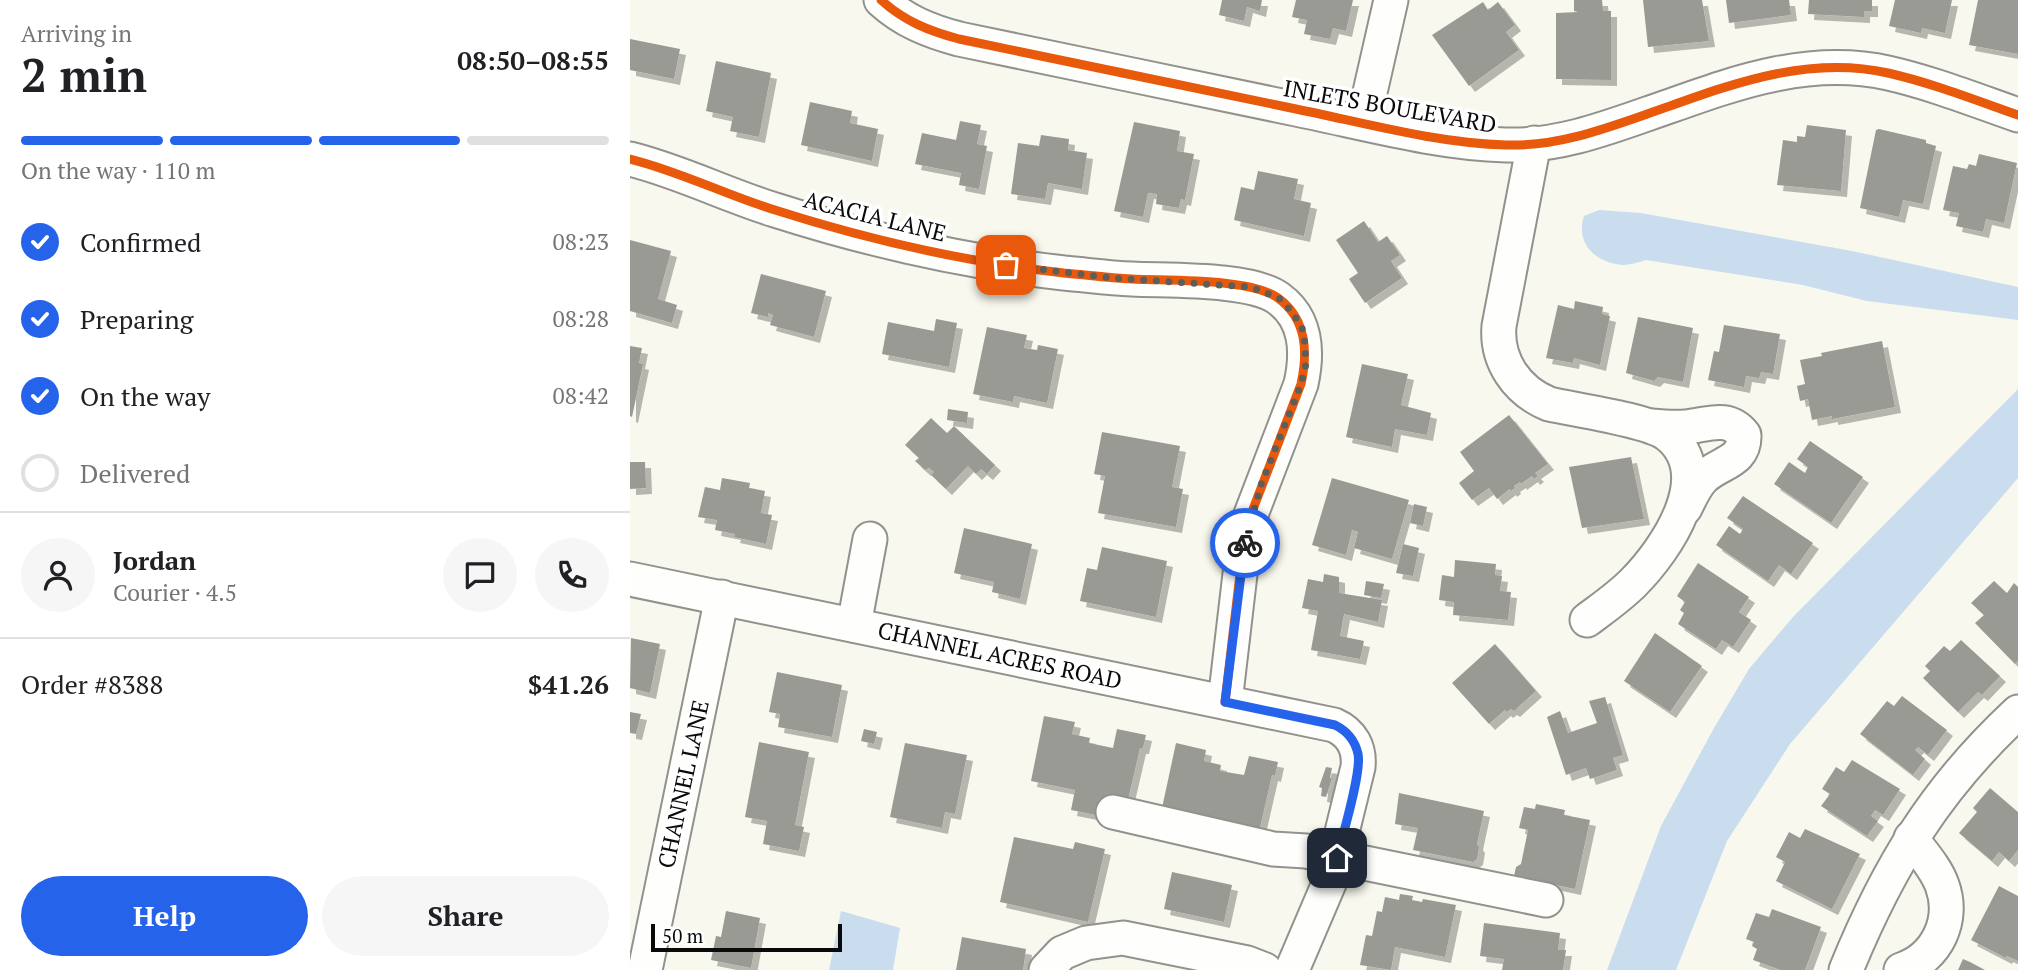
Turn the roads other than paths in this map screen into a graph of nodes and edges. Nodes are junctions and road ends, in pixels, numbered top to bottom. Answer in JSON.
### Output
{"nodes":[{"id":1,"x":881,"y":0,"type":"edge"},
{"id":2,"x":1394,"y":7,"type":"edge"},
{"id":3,"x":2018,"y":115,"type":"edge"},
{"id":4,"x":1363,"y":123,"type":"junction"},
{"id":5,"x":1534,"y":144,"type":"junction"},
{"id":6,"x":630,"y":159,"type":"edge"},
{"id":7,"x":1651,"y":426,"type":"junction"},
{"id":8,"x":1678,"y":520,"type":"junction"},
{"id":9,"x":870,"y":539,"type":"dead end"},
{"id":10,"x":630,"y":579,"type":"edge"},
{"id":11,"x":722,"y":597,"type":"junction"},
{"id":12,"x":1587,"y":620,"type":"dead end"},
{"id":13,"x":854,"y":625,"type":"junction"},
{"id":14,"x":1225,"y":702,"type":"junction"},
{"id":15,"x":2018,"y":712,"type":"edge"},
{"id":16,"x":1114,"y":811,"type":"dead end"},
{"id":17,"x":1911,"y":838,"type":"junction"},
{"id":18,"x":1337,"y":858,"type":"junction"},
{"id":19,"x":1546,"y":900,"type":"dead end"},
{"id":20,"x":645,"y":970,"type":"edge"},
{"id":21,"x":1046,"y":970,"type":"edge"},
{"id":22,"x":1265,"y":970,"type":"edge"},
{"id":23,"x":1292,"y":970,"type":"edge"},
{"id":24,"x":1846,"y":970,"type":"edge"},
{"id":25,"x":1901,"y":970,"type":"edge"}],
"edges":[{"from":1,"to":4,"type":"street","name":"INLETS BOULEVARD"},
{"from":2,"to":4,"type":"street","name":"INLETS BOULEVARD"},
{"from":3,"to":5,"type":"street","name":"INLETS BOULEVARD"},
{"from":4,"to":5,"type":"street","name":"INLETS BOULEVARD"},
{"from":5,"to":7,"type":"street"},
{"from":6,"to":14,"type":"street","name":"ACACIA LANE"},
{"from":7,"to":8,"type":"street"},
{"from":7,"to":8,"type":"street"},
{"from":8,"to":12,"type":"street"},
{"from":9,"to":13,"type":"street"},
{"from":10,"to":11,"type":"street","name":"CHANNEL ACRES ROAD"},
{"from":11,"to":13,"type":"street","name":"CHANNEL ACRES ROAD"},
{"from":11,"to":20,"type":"street","name":"CHANNEL LANE"},
{"from":13,"to":14,"type":"street","name":"CHANNEL ACRES ROAD"},
{"from":14,"to":18,"type":"street","name":"CHANNEL ACRES ROAD"},
{"from":15,"to":17,"type":"street"},
{"from":16,"to":18,"type":"street"},
{"from":17,"to":24,"type":"street"},
{"from":17,"to":25,"type":"street"},
{"from":18,"to":19,"type":"street"},
{"from":18,"to":23,"type":"street"},
{"from":21,"to":22,"type":"street"}]}
